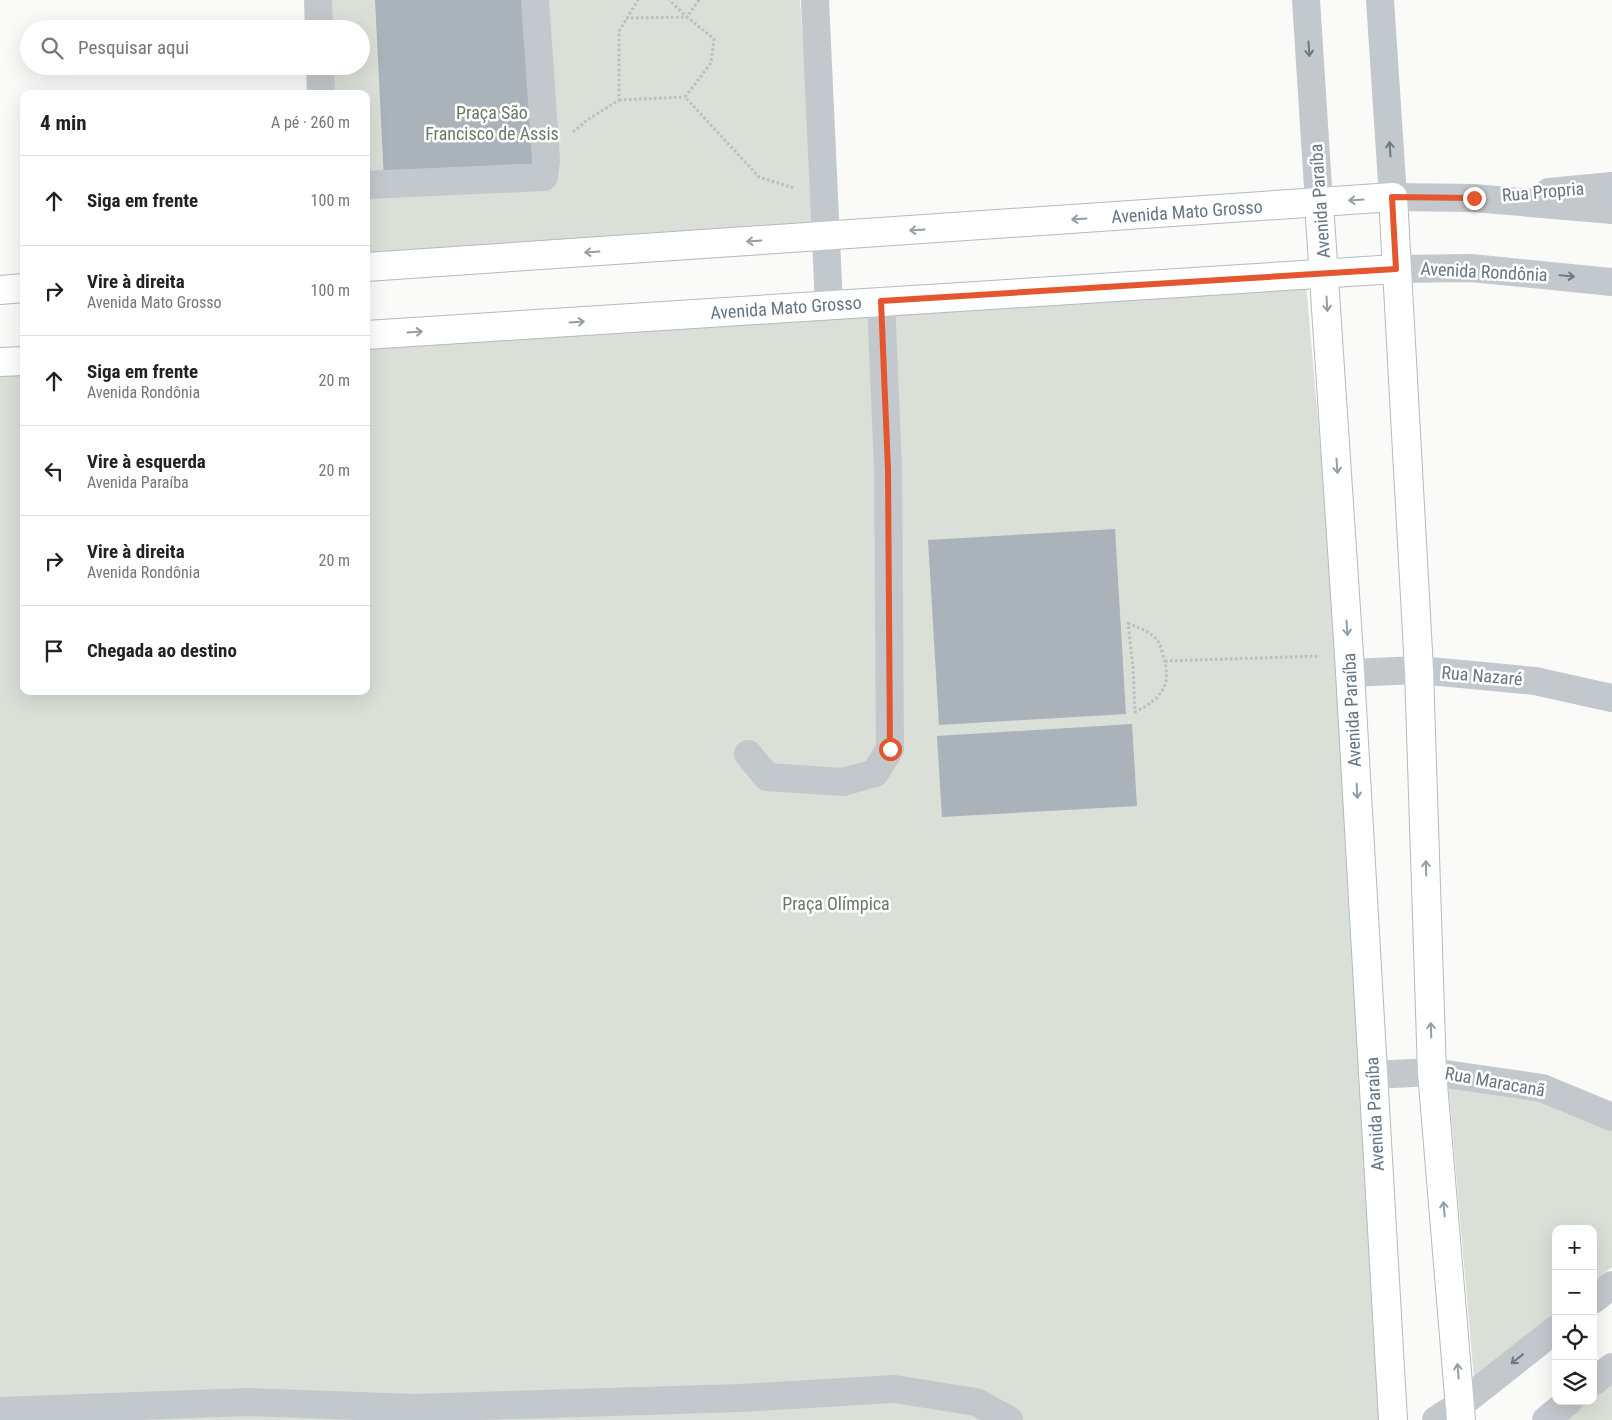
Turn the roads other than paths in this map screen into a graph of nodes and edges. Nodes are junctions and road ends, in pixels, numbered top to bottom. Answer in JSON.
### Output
{"nodes":[{"id":1,"x":318,"y":0,"type":"edge"},
{"id":2,"x":535,"y":0,"type":"edge"},
{"id":3,"x":815,"y":0,"type":"edge"},
{"id":4,"x":1306,"y":0,"type":"edge"},
{"id":5,"x":1380,"y":0,"type":"edge"},
{"id":6,"x":319,"y":20,"type":"edge"},
{"id":7,"x":320,"y":75,"type":"edge"},
{"id":8,"x":321,"y":90,"type":"edge"},
{"id":9,"x":370,"y":185,"type":"edge"},
{"id":10,"x":1612,"y":186,"type":"edge"},
{"id":11,"x":1392,"y":197,"type":"junction"},
{"id":12,"x":1474,"y":198,"type":"junction"},
{"id":13,"x":1320,"y":203,"type":"junction"},
{"id":14,"x":1612,"y":210,"type":"edge"},
{"id":15,"x":828,"y":236,"type":"junction"},
{"id":16,"x":370,"y":267,"type":"edge"},
{"id":17,"x":1396,"y":269,"type":"junction"},
{"id":18,"x":1325,"y":272,"type":"junction"},
{"id":19,"x":1612,"y":282,"type":"edge"},
{"id":20,"x":20,"y":288,"type":"edge"},
{"id":21,"x":0,"y":290,"type":"edge"},
{"id":22,"x":881,"y":301,"type":"junction"},
{"id":23,"x":829,"y":305,"type":"junction"},
{"id":24,"x":370,"y":335,"type":"edge"},
{"id":25,"x":20,"y":361,"type":"edge"},
{"id":26,"x":0,"y":362,"type":"edge"},
{"id":27,"x":1349,"y":664,"type":"junction"},
{"id":28,"x":1419,"y":670,"type":"junction"},
{"id":29,"x":1612,"y":698,"type":"edge"},
{"id":30,"x":748,"y":754,"type":"dead end"},
{"id":31,"x":1432,"y":1072,"type":"junction"},
{"id":32,"x":1373,"y":1075,"type":"junction"},
{"id":33,"x":1612,"y":1117,"type":"edge"},
{"id":34,"x":1612,"y":1285,"type":"edge"},
{"id":35,"x":1597,"y":1297,"type":"edge"},
{"id":36,"x":1552,"y":1332,"type":"edge"},
{"id":37,"x":1612,"y":1367,"type":"edge"},
{"id":38,"x":1597,"y":1379,"type":"edge"},
{"id":39,"x":1564,"y":1405,"type":"edge"},
{"id":40,"x":0,"y":1411,"type":"edge"},
{"id":41,"x":1461,"y":1412,"type":"edge"},
{"id":42,"x":1009,"y":1420,"type":"edge"},
{"id":43,"x":1393,"y":1420,"type":"edge"},
{"id":44,"x":1436,"y":1420,"type":"edge"},
{"id":45,"x":1546,"y":1420,"type":"edge"}],
"edges":[{"from":1,"to":6,"type":"street"},
{"from":2,"to":9,"type":"street"},
{"from":3,"to":15,"type":"street"},
{"from":4,"to":13,"type":"street","name":"Avenida Paraíba","one_way":true},
{"from":11,"to":5,"type":"street","one_way":true},
{"from":7,"to":8,"type":"street"},
{"from":10,"to":12,"type":"street","name":"Rua Propria"},
{"from":11,"to":12,"type":"street"},
{"from":11,"to":13,"type":"main road","one_way":true},
{"from":11,"to":17,"type":"main road"},
{"from":12,"to":14,"type":"street"},
{"from":13,"to":15,"type":"main road","name":"Avenida Mato Grosso","one_way":true},
{"from":13,"to":18,"type":"main road","name":"Avenida Paraíba"},
{"from":15,"to":16,"type":"main road","name":"Avenida Mato Grosso","one_way":true},
{"from":15,"to":23,"type":"street"},
{"from":17,"to":18,"type":"main road","name":"Avenida Rondônia"},
{"from":17,"to":19,"type":"street","name":"Avenida Rondônia","one_way":true},
{"from":17,"to":28,"type":"main road"},
{"from":18,"to":22,"type":"main road","name":"Avenida Mato Grosso"},
{"from":18,"to":27,"type":"main road","name":"Avenida Paraíba","one_way":true},
{"from":20,"to":21,"type":"main road"},
{"from":22,"to":23,"type":"main road","name":"Avenida Mato Grosso"},
{"from":22,"to":30,"type":"street"},
{"from":24,"to":23,"type":"main road","name":"Avenida Mato Grosso","one_way":true},
{"from":25,"to":26,"type":"main road"},
{"from":27,"to":28,"type":"street","name":"Rua Nazaré"},
{"from":27,"to":32,"type":"main road","name":"Avenida Paraíba","one_way":true},
{"from":28,"to":29,"type":"street","name":"Rua Nazaré"},
{"from":31,"to":28,"type":"main road","one_way":true},
{"from":31,"to":32,"type":"street","name":"Rua Maracanã"},
{"from":31,"to":33,"type":"street","name":"Rua Maracanã"},
{"from":41,"to":31,"type":"main road","one_way":true},
{"from":32,"to":43,"type":"main road","name":"Avenida Paraíba"},
{"from":34,"to":35,"type":"street"},
{"from":36,"to":41,"type":"street","one_way":true},
{"from":37,"to":38,"type":"street"},
{"from":39,"to":45,"type":"street"},
{"from":40,"to":42,"type":"street"},
{"from":41,"to":44,"type":"street"}]}
